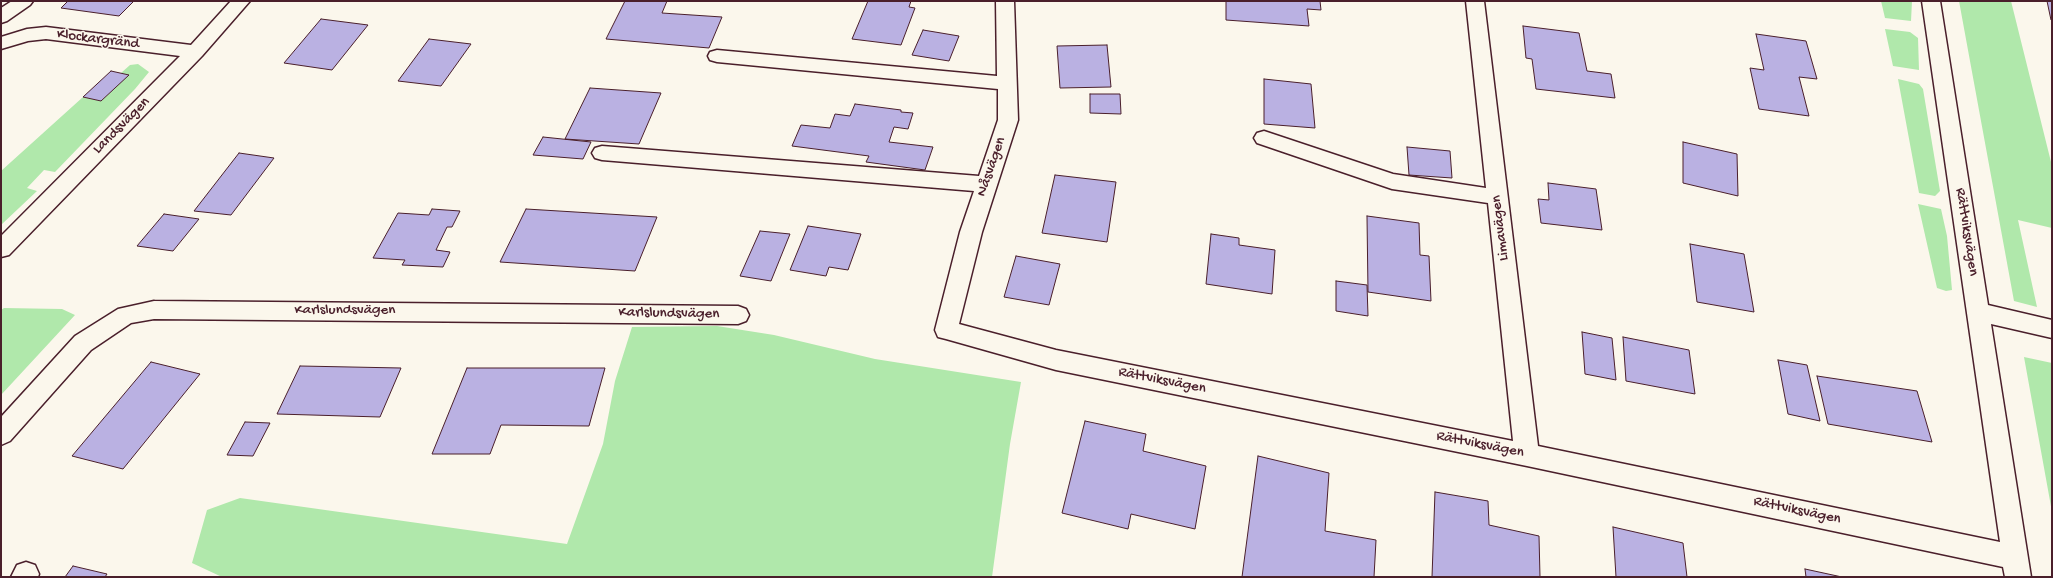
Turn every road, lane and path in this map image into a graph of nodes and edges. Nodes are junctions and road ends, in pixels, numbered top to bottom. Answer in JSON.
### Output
{"nodes":[{"id":1,"x":24,"y":1,"type":"edge"},
{"id":2,"x":241,"y":1,"type":"edge"},
{"id":3,"x":1006,"y":1,"type":"edge"},
{"id":4,"x":1475,"y":1,"type":"edge"},
{"id":5,"x":1931,"y":1,"type":"edge"},
{"id":6,"x":1,"y":17,"type":"edge"},
{"id":7,"x":1,"y":43,"type":"edge"},
{"id":8,"x":195,"y":52,"type":"junction"},
{"id":9,"x":717,"y":56,"type":"dead end"},
{"id":10,"x":1007,"y":83,"type":"junction"},
{"id":11,"x":1264,"y":138,"type":"dead end"},
{"id":12,"x":602,"y":153,"type":"dead end"},
{"id":13,"x":987,"y":184,"type":"junction"},
{"id":14,"x":1498,"y":197,"type":"junction"},
{"id":15,"x":1,"y":249,"type":"edge"},
{"id":16,"x":1978,"y":312,"type":"junction"},
{"id":17,"x":738,"y":315,"type":"dead end"},
{"id":18,"x":2052,"y":329,"type":"edge"},
{"id":19,"x":946,"y":330,"type":"joint"},
{"id":20,"x":1,"y":434,"type":"edge"},
{"id":21,"x":1527,"y":455,"type":"junction"},
{"id":22,"x":2016,"y":567,"type":"edge"}],
"edges":[{"from":1,"to":6,"type":"street"},
{"from":2,"to":8,"type":"street","name":"Landsvägen"},
{"from":3,"to":10,"type":"street","name":"Nåsvägen"},
{"from":4,"to":14,"type":"street","name":"Limavägen"},
{"from":5,"to":16,"type":"street","name":"Rättviksvägen"},
{"from":7,"to":8,"type":"street","name":"Klockargränd"},
{"from":8,"to":15,"type":"street","name":"Landsvägen"},
{"from":9,"to":10,"type":"street"},
{"from":10,"to":13,"type":"street","name":"Nåsvägen"},
{"from":11,"to":14,"type":"street"},
{"from":12,"to":13,"type":"street"},
{"from":13,"to":19,"type":"street","name":"Nåsvägen"},
{"from":14,"to":21,"type":"street","name":"Limavägen"},
{"from":16,"to":18,"type":"street"},
{"from":16,"to":22,"type":"street","name":"Rättviksvägen"},
{"from":17,"to":20,"type":"street","name":"Karlslundsvägen"},
{"from":19,"to":21,"type":"street","name":"Rättviksvägen"},
{"from":21,"to":22,"type":"street","name":"Rättviksvägen"}]}
